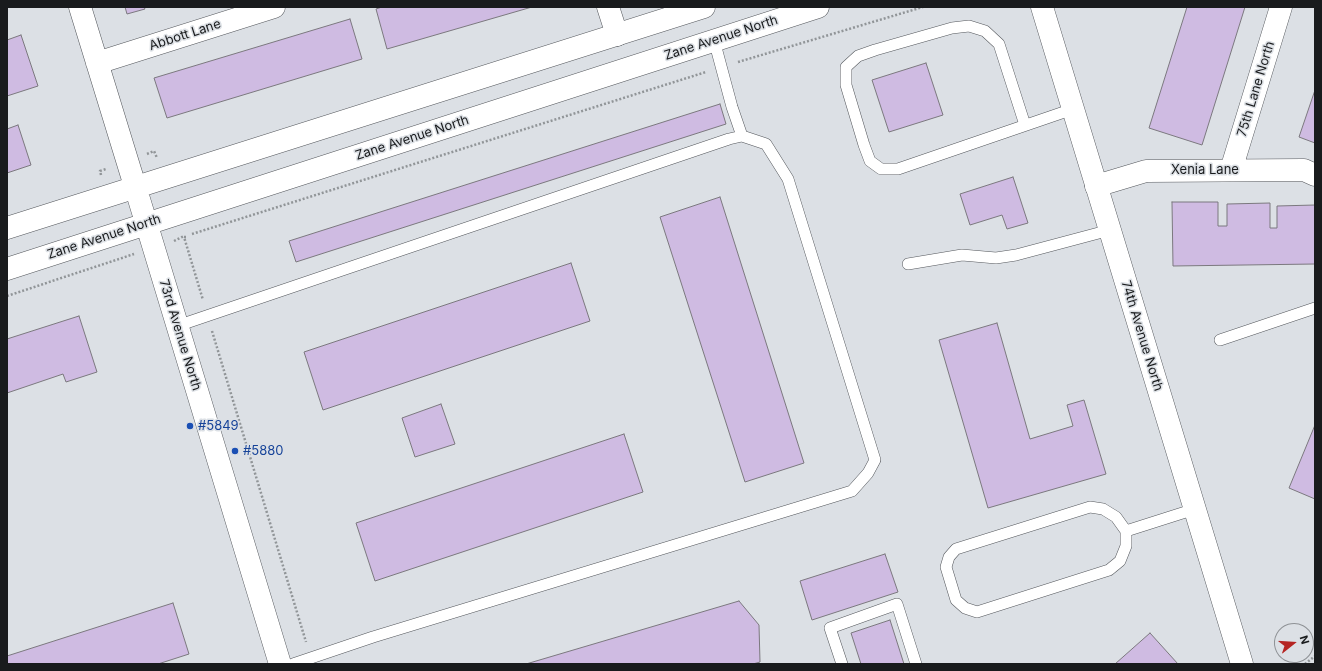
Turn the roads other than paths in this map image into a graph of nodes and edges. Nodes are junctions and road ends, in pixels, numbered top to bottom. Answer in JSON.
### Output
{"nodes":[{"id":1,"x":80,"y":7,"type":"edge"},
{"id":2,"x":274,"y":7,"type":"edge"},
{"id":3,"x":608,"y":7,"type":"edge"},
{"id":4,"x":704,"y":7,"type":"edge"},
{"id":5,"x":818,"y":7,"type":"edge"},
{"id":6,"x":1042,"y":7,"type":"edge"},
{"id":7,"x":1281,"y":7,"type":"edge"},
{"id":8,"x":617,"y":35,"type":"junction"},
{"id":9,"x":714,"y":40,"type":"junction"},
{"id":10,"x":97,"y":63,"type":"junction"},
{"id":11,"x":1073,"y":109,"type":"junction"},
{"id":12,"x":1025,"y":125,"type":"junction"},
{"id":13,"x":742,"y":136,"type":"junction"},
{"id":14,"x":1231,"y":170,"type":"junction"},
{"id":15,"x":1315,"y":175,"type":"edge"},
{"id":16,"x":135,"y":186,"type":"junction"},
{"id":17,"x":1096,"y":186,"type":"junction"},
{"id":18,"x":146,"y":223,"type":"junction"},
{"id":19,"x":7,"y":228,"type":"edge"},
{"id":20,"x":1110,"y":230,"type":"junction"},
{"id":21,"x":908,"y":264,"type":"dead end"},
{"id":22,"x":7,"y":269,"type":"edge"},
{"id":23,"x":1315,"y":308,"type":"edge"},
{"id":24,"x":177,"y":326,"type":"junction"},
{"id":25,"x":1220,"y":340,"type":"dead end"},
{"id":26,"x":1195,"y":509,"type":"junction"},
{"id":27,"x":1126,"y":531,"type":"junction"},
{"id":28,"x":280,"y":664,"type":"edge"},
{"id":29,"x":293,"y":664,"type":"edge"},
{"id":30,"x":842,"y":664,"type":"edge"},
{"id":31,"x":916,"y":664,"type":"edge"},
{"id":32,"x":1242,"y":664,"type":"edge"}],
"edges":[{"from":1,"to":10,"type":"street","name":"73rd Avenue North"},
{"from":2,"to":10,"type":"street","name":"Abbott Lane"},
{"from":3,"to":8,"type":"street"},
{"from":4,"to":8,"type":"street"},
{"from":5,"to":9,"type":"street","name":"Zane Avenue North"},
{"from":6,"to":11,"type":"street","name":"74th Avenue North"},
{"from":7,"to":14,"type":"street","name":"75th Lane North"},
{"from":8,"to":16,"type":"street"},
{"from":9,"to":13,"type":"lane"},
{"from":9,"to":18,"type":"street","name":"Zane Avenue North"},
{"from":10,"to":16,"type":"street","name":"73rd Avenue North"},
{"from":11,"to":12,"type":"lane"},
{"from":11,"to":17,"type":"street","name":"74th Avenue North"},
{"from":12,"to":12,"type":"lane"},
{"from":13,"to":24,"type":"lane"},
{"from":13,"to":29,"type":"lane"},
{"from":14,"to":15,"type":"street","name":"Xenia Lane"},
{"from":14,"to":17,"type":"street","name":"Xenia Lane"},
{"from":16,"to":18,"type":"street","name":"73rd Avenue North"},
{"from":16,"to":19,"type":"street"},
{"from":17,"to":20,"type":"street","name":"74th Avenue North"},
{"from":18,"to":22,"type":"street","name":"Zane Avenue North"},
{"from":18,"to":24,"type":"street","name":"73rd Avenue North"},
{"from":20,"to":21,"type":"lane"},
{"from":20,"to":26,"type":"street","name":"74th Avenue North"},
{"from":23,"to":25,"type":"lane"},
{"from":24,"to":28,"type":"street","name":"73rd Avenue North"},
{"from":26,"to":27,"type":"lane"},
{"from":26,"to":32,"type":"street","name":"74th Avenue North"},
{"from":27,"to":27,"type":"lane"},
{"from":30,"to":31,"type":"lane"}]}
